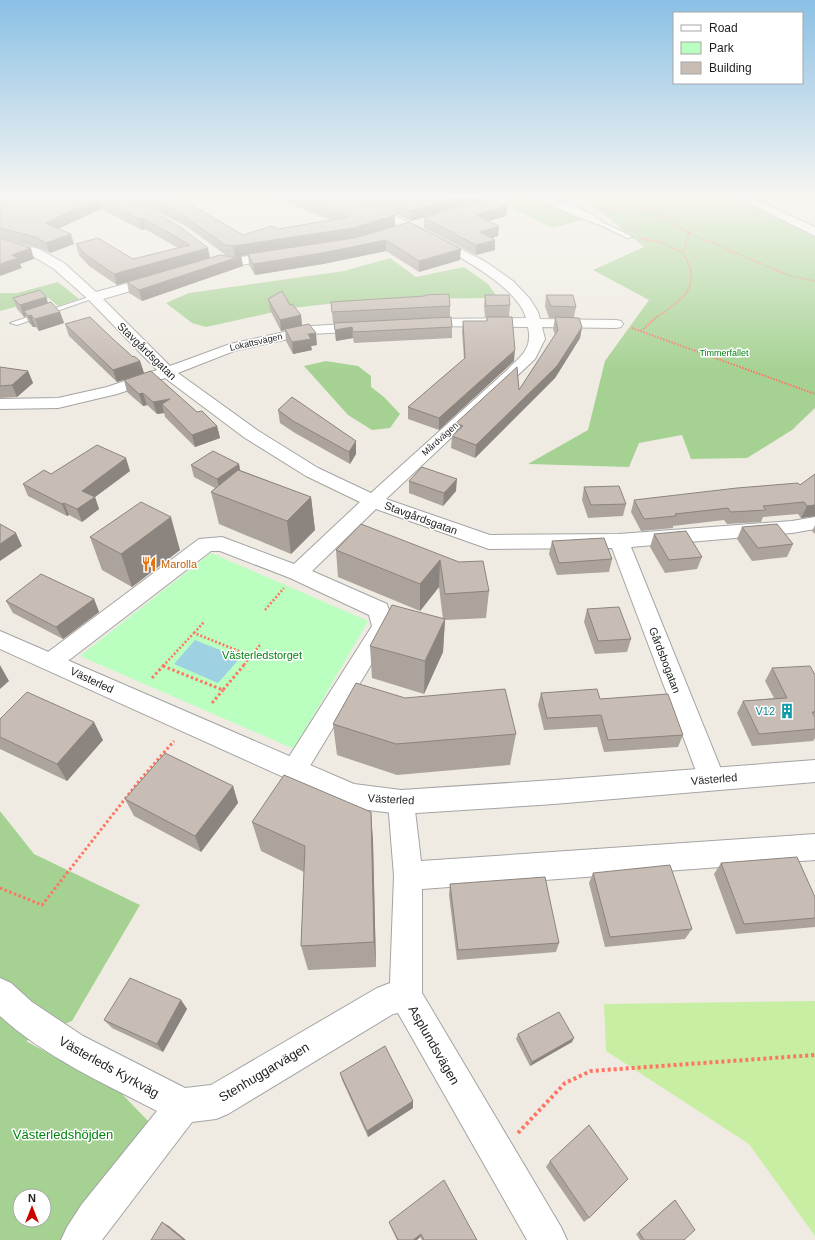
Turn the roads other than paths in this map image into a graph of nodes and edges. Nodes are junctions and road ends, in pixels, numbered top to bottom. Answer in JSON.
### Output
{"nodes":[{"id":1,"x":40,"y":255,"type":"edge"},
{"id":2,"x":216,"y":255,"type":"edge"},
{"id":3,"x":282,"y":255,"type":"edge"},
{"id":4,"x":462,"y":255,"type":"edge"},
{"id":5,"x":222,"y":260,"type":"junction"},
{"id":6,"x":200,"y":267,"type":"edge"},
{"id":7,"x":170,"y":275,"type":"edge"},
{"id":8,"x":94,"y":297,"type":"junction"},
{"id":9,"x":534,"y":322,"type":"junction"},
{"id":10,"x":14,"y":323,"type":"dead end"},
{"id":11,"x":407,"y":324,"type":"edge"},
{"id":12,"x":616,"y":324,"type":"road end"},
{"id":13,"x":377,"y":326,"type":"edge"},
{"id":14,"x":167,"y":372,"type":"junction"},
{"id":15,"x":0,"y":404,"type":"edge"},
{"id":16,"x":373,"y":501,"type":"junction"},
{"id":17,"x":815,"y":523,"type":"edge"},
{"id":18,"x":619,"y":541,"type":"junction"},
{"id":19,"x":297,"y":573,"type":"junction"},
{"id":20,"x":0,"y":639,"type":"edge"},
{"id":21,"x":52,"y":661,"type":"junction"},
{"id":22,"x":293,"y":771,"type":"junction"},
{"id":23,"x":815,"y":771,"type":"edge"},
{"id":24,"x":712,"y":779,"type":"junction"},
{"id":25,"x":401,"y":802,"type":"junction"},
{"id":26,"x":815,"y":847,"type":"edge"},
{"id":27,"x":408,"y":876,"type":"junction"},
{"id":28,"x":0,"y":994,"type":"edge"},
{"id":29,"x":406,"y":996,"type":"junction"},
{"id":30,"x":183,"y":1106,"type":"junction"},
{"id":31,"x":80,"y":1240,"type":"edge"},
{"id":32,"x":548,"y":1240,"type":"edge"}],
"edges":[{"from":1,"to":8,"type":"street","name":"Stavgårdsgatan"},
{"from":2,"to":5,"type":"street"},
{"from":3,"to":5,"type":"street"},
{"from":4,"to":9,"type":"street","name":"Mårdvägen"},
{"from":5,"to":6,"type":"street"},
{"from":7,"to":8,"type":"street"},
{"from":8,"to":10,"type":"lane"},
{"from":8,"to":14,"type":"street","name":"Stavgårdsgatan"},
{"from":9,"to":11,"type":"street"},
{"from":9,"to":12,"type":"street"},
{"from":9,"to":16,"type":"street","name":"Mårdvägen"},
{"from":13,"to":14,"type":"street","name":"Lokattsvägen"},
{"from":14,"to":15,"type":"street","name":"Lokattsvägen"},
{"from":14,"to":16,"type":"street","name":"Stavgårdsgatan"},
{"from":16,"to":18,"type":"street","name":"Stavgårdsgatan"},
{"from":16,"to":19,"type":"street","name":"Mårdvägen"},
{"from":17,"to":18,"type":"street","name":"Stavgårdsgatan"},
{"from":18,"to":24,"type":"street","name":"Gårdsbogatan"},
{"from":19,"to":21,"type":"street"},
{"from":19,"to":22,"type":"street"},
{"from":20,"to":21,"type":"street","name":"Västerled"},
{"from":21,"to":22,"type":"street","name":"Västerled"},
{"from":22,"to":25,"type":"street","name":"Västerled"},
{"from":23,"to":24,"type":"street","name":"Västerled"},
{"from":24,"to":25,"type":"street","name":"Västerled"},
{"from":25,"to":27,"type":"street","name":"Asplundsvägen"},
{"from":26,"to":27,"type":"street"},
{"from":27,"to":29,"type":"street","name":"Asplundsvägen"},
{"from":28,"to":30,"type":"street","name":"Västerleds Kyrkväg"},
{"from":29,"to":30,"type":"street","name":"Stenhuggarvägen"},
{"from":29,"to":32,"type":"street","name":"Asplundsvägen"},
{"from":30,"to":31,"type":"street"}]}
